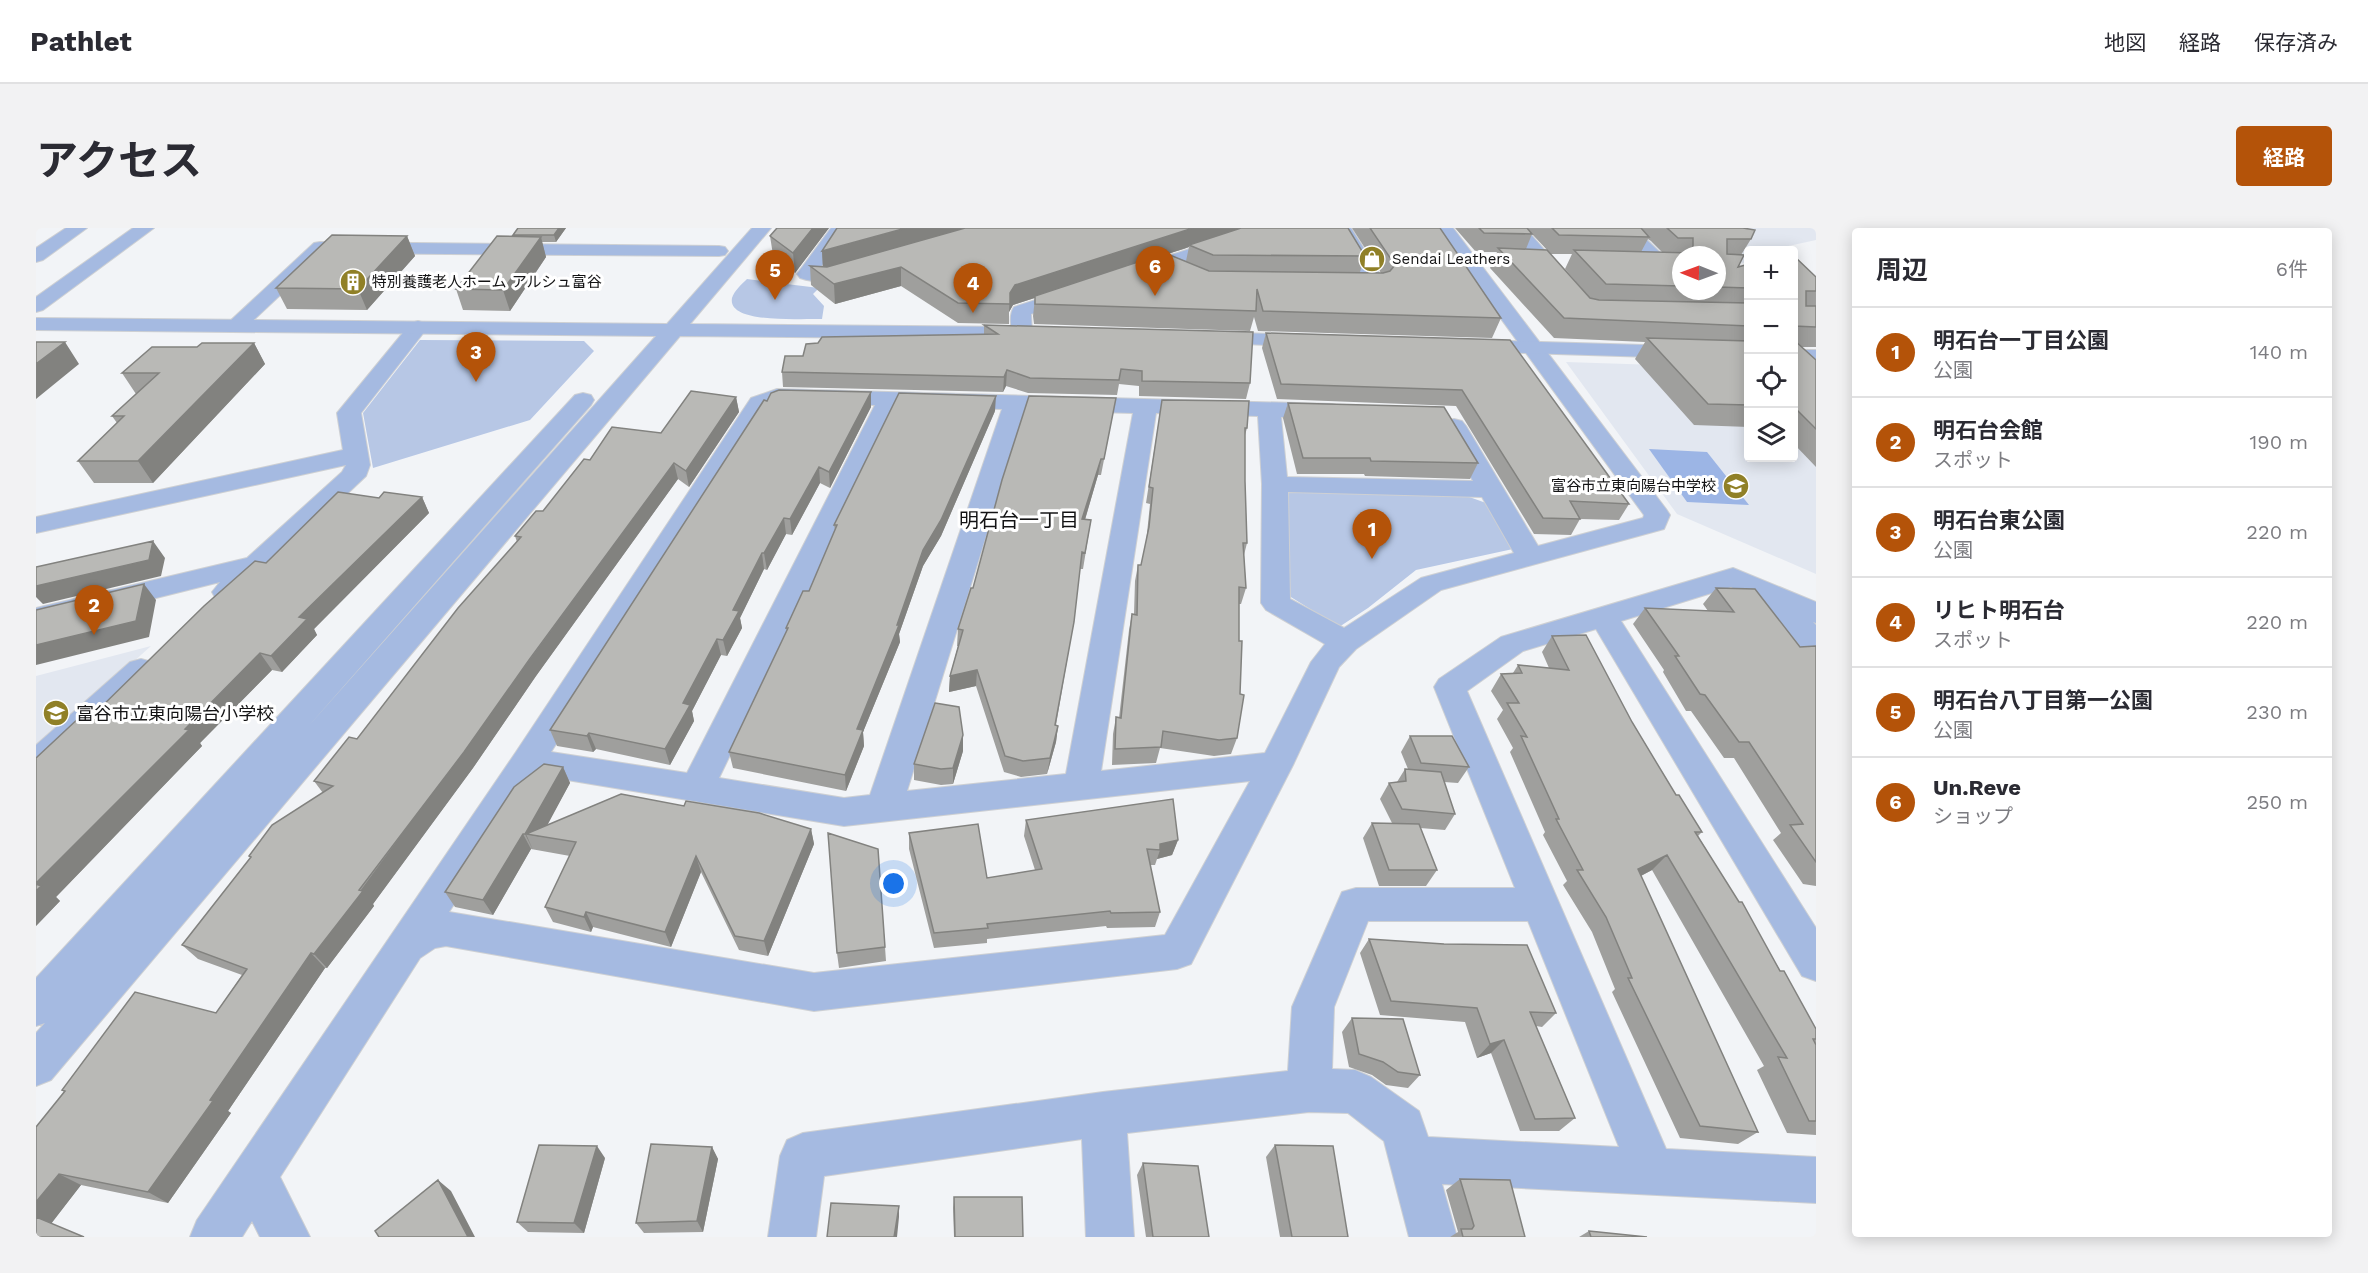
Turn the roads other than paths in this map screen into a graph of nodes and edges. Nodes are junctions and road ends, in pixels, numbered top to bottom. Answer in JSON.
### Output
{"nodes":[{"id":1,"x":78,"y":228,"type":"edge"},
{"id":2,"x":145,"y":228,"type":"edge"},
{"id":3,"x":739,"y":228,"type":"edge"},
{"id":4,"x":762,"y":228,"type":"edge"},
{"id":5,"x":840,"y":228,"type":"edge"},
{"id":6,"x":1277,"y":228,"type":"edge"},
{"id":7,"x":1342,"y":228,"type":"edge"},
{"id":8,"x":1444,"y":228,"type":"edge"},
{"id":9,"x":1515,"y":228,"type":"edge"},
{"id":10,"x":1624,"y":228,"type":"edge"},
{"id":11,"x":719,"y":251,"type":"junction"},
{"id":12,"x":36,"y":256,"type":"edge"},
{"id":13,"x":1522,"y":261,"type":"edge"},
{"id":14,"x":1544,"y":261,"type":"junction"},
{"id":15,"x":1567,"y":262,"type":"dead end"},
{"id":16,"x":1164,"y":264,"type":"junction"},
{"id":17,"x":1638,"y":264,"type":"edge"},
{"id":18,"x":1661,"y":264,"type":"junction"},
{"id":19,"x":873,"y":265,"type":"edge"},
{"id":20,"x":1672,"y":265,"type":"edge"},
{"id":21,"x":1184,"y":273,"type":"edge"},
{"id":22,"x":1120,"y":278,"type":"edge"},
{"id":23,"x":1330,"y":284,"type":"edge"},
{"id":24,"x":1098,"y":286,"type":"edge"},
{"id":25,"x":1574,"y":295,"type":"edge"},
{"id":26,"x":36,"y":306,"type":"edge"},
{"id":27,"x":36,"y":324,"type":"edge"},
{"id":28,"x":236,"y":326,"type":"junction"},
{"id":29,"x":418,"y":327,"type":"junction"},
{"id":30,"x":661,"y":329,"type":"junction"},
{"id":31,"x":1022,"y":332,"type":"junction"},
{"id":32,"x":1045,"y":333,"type":"edge"},
{"id":33,"x":1187,"y":337,"type":"edge"},
{"id":34,"x":1328,"y":342,"type":"edge"},
{"id":35,"x":1455,"y":345,"type":"edge"},
{"id":36,"x":1532,"y":348,"type":"junction"},
{"id":37,"x":1744,"y":354,"type":"edge"},
{"id":38,"x":1798,"y":356,"type":"edge"},
{"id":39,"x":1816,"y":356,"type":"edge"},
{"id":40,"x":889,"y":400,"type":"junction"},
{"id":41,"x":1017,"y":403,"type":"junction"},
{"id":42,"x":1146,"y":406,"type":"junction"},
{"id":43,"x":1269,"y":410,"type":"junction"},
{"id":44,"x":1352,"y":411,"type":"edge"},
{"id":45,"x":1435,"y":413,"type":"edge"},
{"id":46,"x":356,"y":455,"type":"junction"},
{"id":47,"x":1275,"y":484,"type":"junction"},
{"id":48,"x":1490,"y":489,"type":"junction"},
{"id":49,"x":36,"y":525,"type":"edge"},
{"id":50,"x":1531,"y":558,"type":"junction"},
{"id":51,"x":256,"y":565,"type":"junction"},
{"id":52,"x":1778,"y":599,"type":"junction"},
{"id":53,"x":203,"y":613,"type":"edge"},
{"id":54,"x":1816,"y":613,"type":"edge"},
{"id":55,"x":1603,"y":616,"type":"junction"},
{"id":56,"x":36,"y":618,"type":"edge"},
{"id":57,"x":1345,"y":642,"type":"junction"},
{"id":58,"x":1816,"y":645,"type":"edge"},
{"id":59,"x":159,"y":653,"type":"edge"},
{"id":60,"x":528,"y":761,"type":"junction"},
{"id":61,"x":36,"y":765,"type":"edge"},
{"id":62,"x":1276,"y":765,"type":"junction"},
{"id":63,"x":1081,"y":786,"type":"junction"},
{"id":64,"x":698,"y":788,"type":"junction"},
{"id":65,"x":884,"y":807,"type":"junction"},
{"id":66,"x":1541,"y":905,"type":"junction"},
{"id":67,"x":406,"y":945,"type":"junction"},
{"id":68,"x":1816,"y":963,"type":"edge"},
{"id":69,"x":38,"y":1002,"type":"edge"},
{"id":70,"x":36,"y":1065,"type":"edge"},
{"id":71,"x":1309,"y":1090,"type":"junction"},
{"id":72,"x":1103,"y":1114,"type":"junction"},
{"id":73,"x":1412,"y":1159,"type":"junction"},
{"id":74,"x":1652,"y":1171,"type":"junction"},
{"id":75,"x":254,"y":1176,"type":"junction"},
{"id":76,"x":1816,"y":1180,"type":"edge"},
{"id":77,"x":214,"y":1237,"type":"edge"},
{"id":78,"x":286,"y":1237,"type":"edge"},
{"id":79,"x":792,"y":1237,"type":"edge"},
{"id":80,"x":1110,"y":1237,"type":"edge"},
{"id":81,"x":1433,"y":1237,"type":"edge"}],
"edges":[{"from":1,"to":12,"type":"street"},
{"from":2,"to":26,"type":"street"},
{"from":3,"to":11,"type":"street"},
{"from":4,"to":30,"type":"street"},
{"from":5,"to":19,"type":"street"},
{"from":6,"to":16,"type":"street"},
{"from":7,"to":23,"type":"street"},
{"from":8,"to":36,"type":"street"},
{"from":9,"to":14,"type":"street"},
{"from":10,"to":18,"type":"street"},
{"from":11,"to":28,"type":"street"},
{"from":11,"to":30,"type":"street"},
{"from":13,"to":14,"type":"street"},
{"from":14,"to":15,"type":"street"},
{"from":14,"to":25,"type":"street"},
{"from":16,"to":21,"type":"street"},
{"from":16,"to":22,"type":"street"},
{"from":17,"to":18,"type":"street"},
{"from":18,"to":20,"type":"street"},
{"from":24,"to":31,"type":"street"},
{"from":27,"to":28,"type":"street"},
{"from":28,"to":29,"type":"street"},
{"from":29,"to":30,"type":"street"},
{"from":29,"to":46,"type":"street"},
{"from":30,"to":31,"type":"street"},
{"from":30,"to":69,"type":"street"},
{"from":30,"to":70,"type":"street"},
{"from":31,"to":32,"type":"street"},
{"from":33,"to":34,"type":"street"},
{"from":35,"to":36,"type":"street"},
{"from":36,"to":37,"type":"street"},
{"from":36,"to":50,"type":"street"},
{"from":38,"to":39,"type":"street"},
{"from":40,"to":41,"type":"street"},
{"from":40,"to":60,"type":"street"},
{"from":40,"to":64,"type":"street"},
{"from":41,"to":42,"type":"street"},
{"from":41,"to":65,"type":"street"},
{"from":42,"to":43,"type":"street"},
{"from":42,"to":63,"type":"street"},
{"from":43,"to":44,"type":"street"},
{"from":43,"to":47,"type":"street"},
{"from":45,"to":48,"type":"street"},
{"from":46,"to":49,"type":"street"},
{"from":46,"to":51,"type":"street"},
{"from":47,"to":48,"type":"street"},
{"from":47,"to":57,"type":"street"},
{"from":48,"to":50,"type":"street"},
{"from":50,"to":57,"type":"street"},
{"from":51,"to":53,"type":"street"},
{"from":51,"to":56,"type":"street"},
{"from":52,"to":54,"type":"street"},
{"from":52,"to":55,"type":"street"},
{"from":52,"to":58,"type":"street"},
{"from":55,"to":66,"type":"street"},
{"from":55,"to":68,"type":"street"},
{"from":57,"to":62,"type":"street"},
{"from":59,"to":61,"type":"street"},
{"from":60,"to":64,"type":"street"},
{"from":60,"to":67,"type":"street"},
{"from":62,"to":63,"type":"street"},
{"from":62,"to":67,"type":"street"},
{"from":63,"to":65,"type":"street"},
{"from":64,"to":65,"type":"street"},
{"from":66,"to":71,"type":"street"},
{"from":66,"to":74,"type":"street"},
{"from":67,"to":75,"type":"street"},
{"from":71,"to":72,"type":"street"},
{"from":71,"to":73,"type":"street"},
{"from":72,"to":79,"type":"street"},
{"from":72,"to":80,"type":"street"},
{"from":73,"to":74,"type":"street"},
{"from":73,"to":81,"type":"street"},
{"from":74,"to":76,"type":"street"},
{"from":75,"to":77,"type":"street"},
{"from":75,"to":78,"type":"street"}]}
